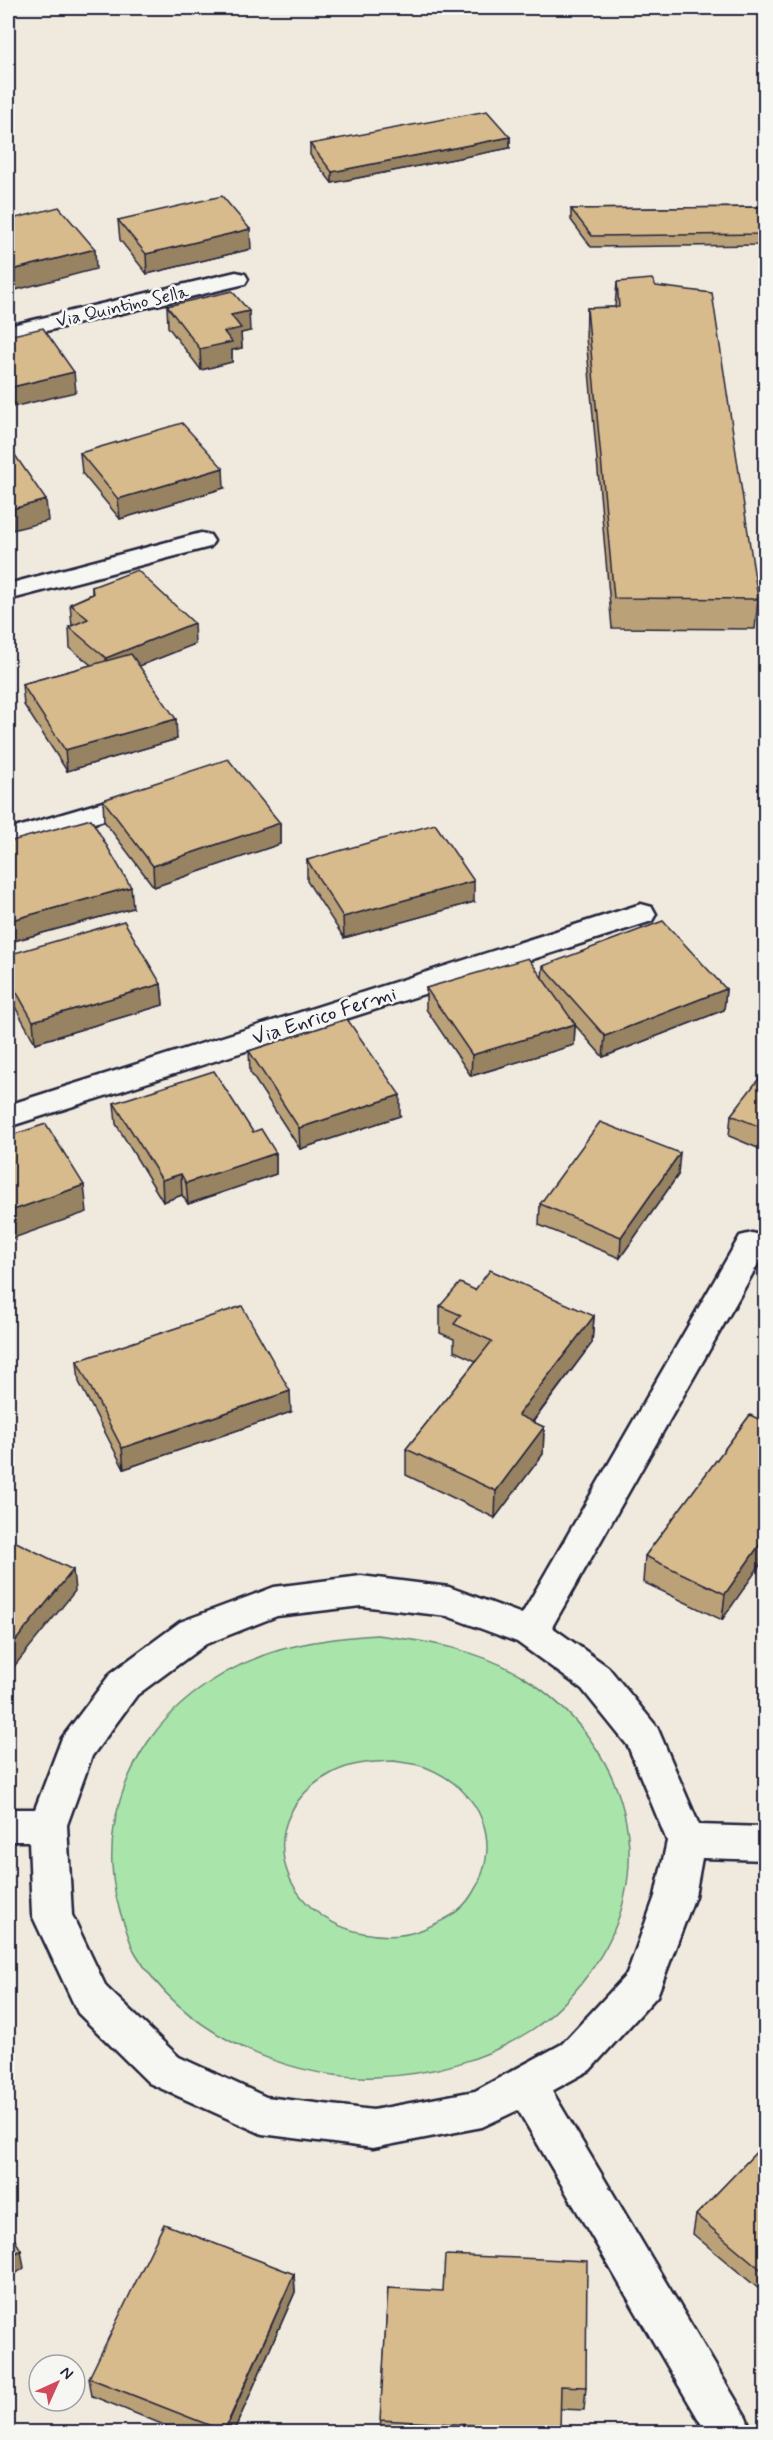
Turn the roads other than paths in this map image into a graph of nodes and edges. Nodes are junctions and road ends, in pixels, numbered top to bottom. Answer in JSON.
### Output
{"nodes":[{"id":1,"x":236,"y":279,"type":"dead end"},
{"id":2,"x":8,"y":333,"type":"edge"},
{"id":3,"x":201,"y":541,"type":"dead end"},
{"id":4,"x":8,"y":591,"type":"edge"},
{"id":5,"x":174,"y":790,"type":"edge"},
{"id":6,"x":8,"y":840,"type":"edge"},
{"id":7,"x":641,"y":914,"type":"dead end"},
{"id":8,"x":8,"y":1116,"type":"edge"},
{"id":9,"x":752,"y":1245,"type":"dead end"},
{"id":10,"x":530,"y":1632,"type":"junction"},
{"id":11,"x":8,"y":1825,"type":"edge"},
{"id":12,"x":48,"y":1825,"type":"junction"},
{"id":13,"x":686,"y":1841,"type":"junction"},
{"id":14,"x":765,"y":1844,"type":"edge"},
{"id":15,"x":526,"y":2085,"type":"junction"},
{"id":16,"x":730,"y":2433,"type":"edge"}],
"edges":[{"from":1,"to":2,"type":"street","name":"Via Quintino Sella"},
{"from":3,"to":4,"type":"street"},
{"from":5,"to":6,"type":"street"},
{"from":7,"to":8,"type":"street","name":"Via Enrico Fermi"},
{"from":9,"to":10,"type":"street"},
{"from":10,"to":12,"type":"street"},
{"from":10,"to":13,"type":"street"},
{"from":11,"to":12,"type":"street"},
{"from":12,"to":15,"type":"street"},
{"from":13,"to":14,"type":"street"},
{"from":13,"to":15,"type":"street"},
{"from":15,"to":16,"type":"street"}]}
